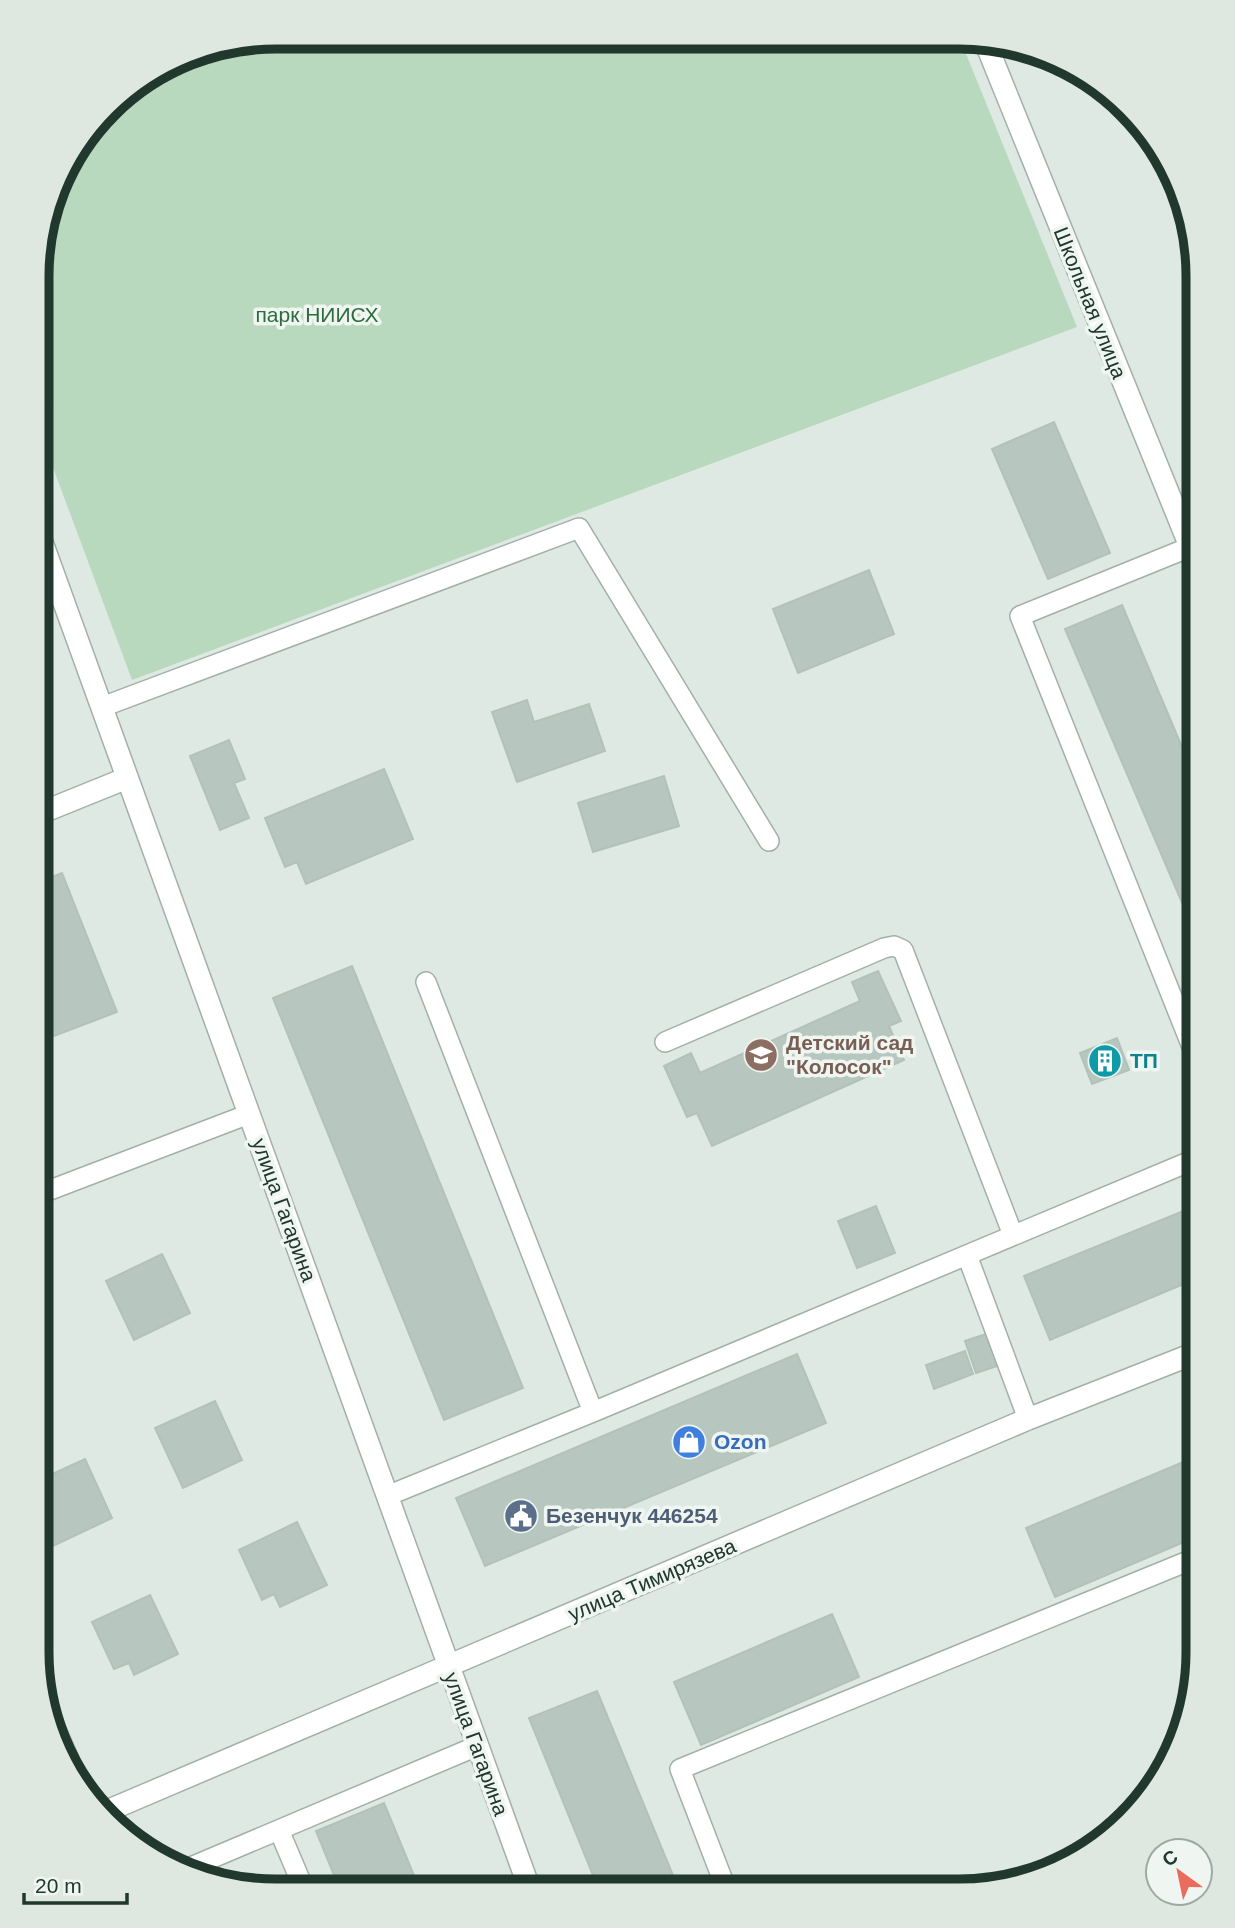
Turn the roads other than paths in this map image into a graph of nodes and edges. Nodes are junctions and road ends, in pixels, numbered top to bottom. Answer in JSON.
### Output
{"nodes":[{"id":1,"x":989,"y":51,"type":"edge"},
{"id":2,"x":1186,"y":536,"type":"edge"},
{"id":3,"x":1186,"y":559,"type":"edge"},
{"id":4,"x":49,"y":561,"type":"edge"},
{"id":5,"x":102,"y":707,"type":"junction"},
{"id":6,"x":127,"y":778,"type":"junction"},
{"id":7,"x":49,"y":810,"type":"edge"},
{"id":8,"x":769,"y":841,"type":"dead end"},
{"id":9,"x":426,"y":982,"type":"dead end"},
{"id":10,"x":1186,"y":1032,"type":"edge"},
{"id":11,"x":666,"y":1042,"type":"dead end"},
{"id":12,"x":249,"y":1114,"type":"junction"},
{"id":13,"x":1186,"y":1163,"type":"edge"},
{"id":14,"x":49,"y":1190,"type":"edge"},
{"id":15,"x":1013,"y":1236,"type":"junction"},
{"id":16,"x":967,"y":1255,"type":"junction"},
{"id":17,"x":1186,"y":1357,"type":"edge"},
{"id":18,"x":593,"y":1412,"type":"junction"},
{"id":19,"x":1028,"y":1419,"type":"junction"},
{"id":20,"x":387,"y":1496,"type":"junction"},
{"id":21,"x":1186,"y":1562,"type":"edge"},
{"id":22,"x":448,"y":1667,"type":"junction"},
{"id":23,"x":477,"y":1746,"type":"junction"},
{"id":24,"x":113,"y":1809,"type":"edge"},
{"id":25,"x":279,"y":1830,"type":"junction"},
{"id":26,"x":197,"y":1864,"type":"edge"},
{"id":27,"x":300,"y":1879,"type":"edge"},
{"id":28,"x":526,"y":1879,"type":"edge"},
{"id":29,"x":722,"y":1879,"type":"edge"}],
"edges":[{"from":1,"to":2,"type":"street","name":"Школьная улица"},
{"from":3,"to":10,"type":"lane"},
{"from":4,"to":5,"type":"street","name":"улица Гагарина"},
{"from":5,"to":6,"type":"street","name":"улица Гагарина"},
{"from":5,"to":8,"type":"lane"},
{"from":6,"to":7,"type":"street"},
{"from":6,"to":12,"type":"street","name":"улица Гагарина"},
{"from":9,"to":18,"type":"lane"},
{"from":11,"to":15,"type":"lane"},
{"from":12,"to":14,"type":"lane"},
{"from":12,"to":20,"type":"street","name":"улица Гагарина"},
{"from":13,"to":15,"type":"lane"},
{"from":15,"to":16,"type":"lane"},
{"from":16,"to":18,"type":"lane"},
{"from":16,"to":19,"type":"lane"},
{"from":17,"to":19,"type":"street","name":"улица Тимирязева"},
{"from":18,"to":20,"type":"lane"},
{"from":19,"to":22,"type":"street","name":"улица Тимирязева"},
{"from":20,"to":22,"type":"street","name":"улица Гагарина"},
{"from":21,"to":29,"type":"lane"},
{"from":22,"to":23,"type":"street","name":"улица Гагарина"},
{"from":22,"to":24,"type":"street","name":"улица Тимирязева"},
{"from":23,"to":25,"type":"lane"},
{"from":23,"to":28,"type":"street","name":"улица Гагарина"},
{"from":25,"to":26,"type":"lane"},
{"from":25,"to":27,"type":"lane"}]}
